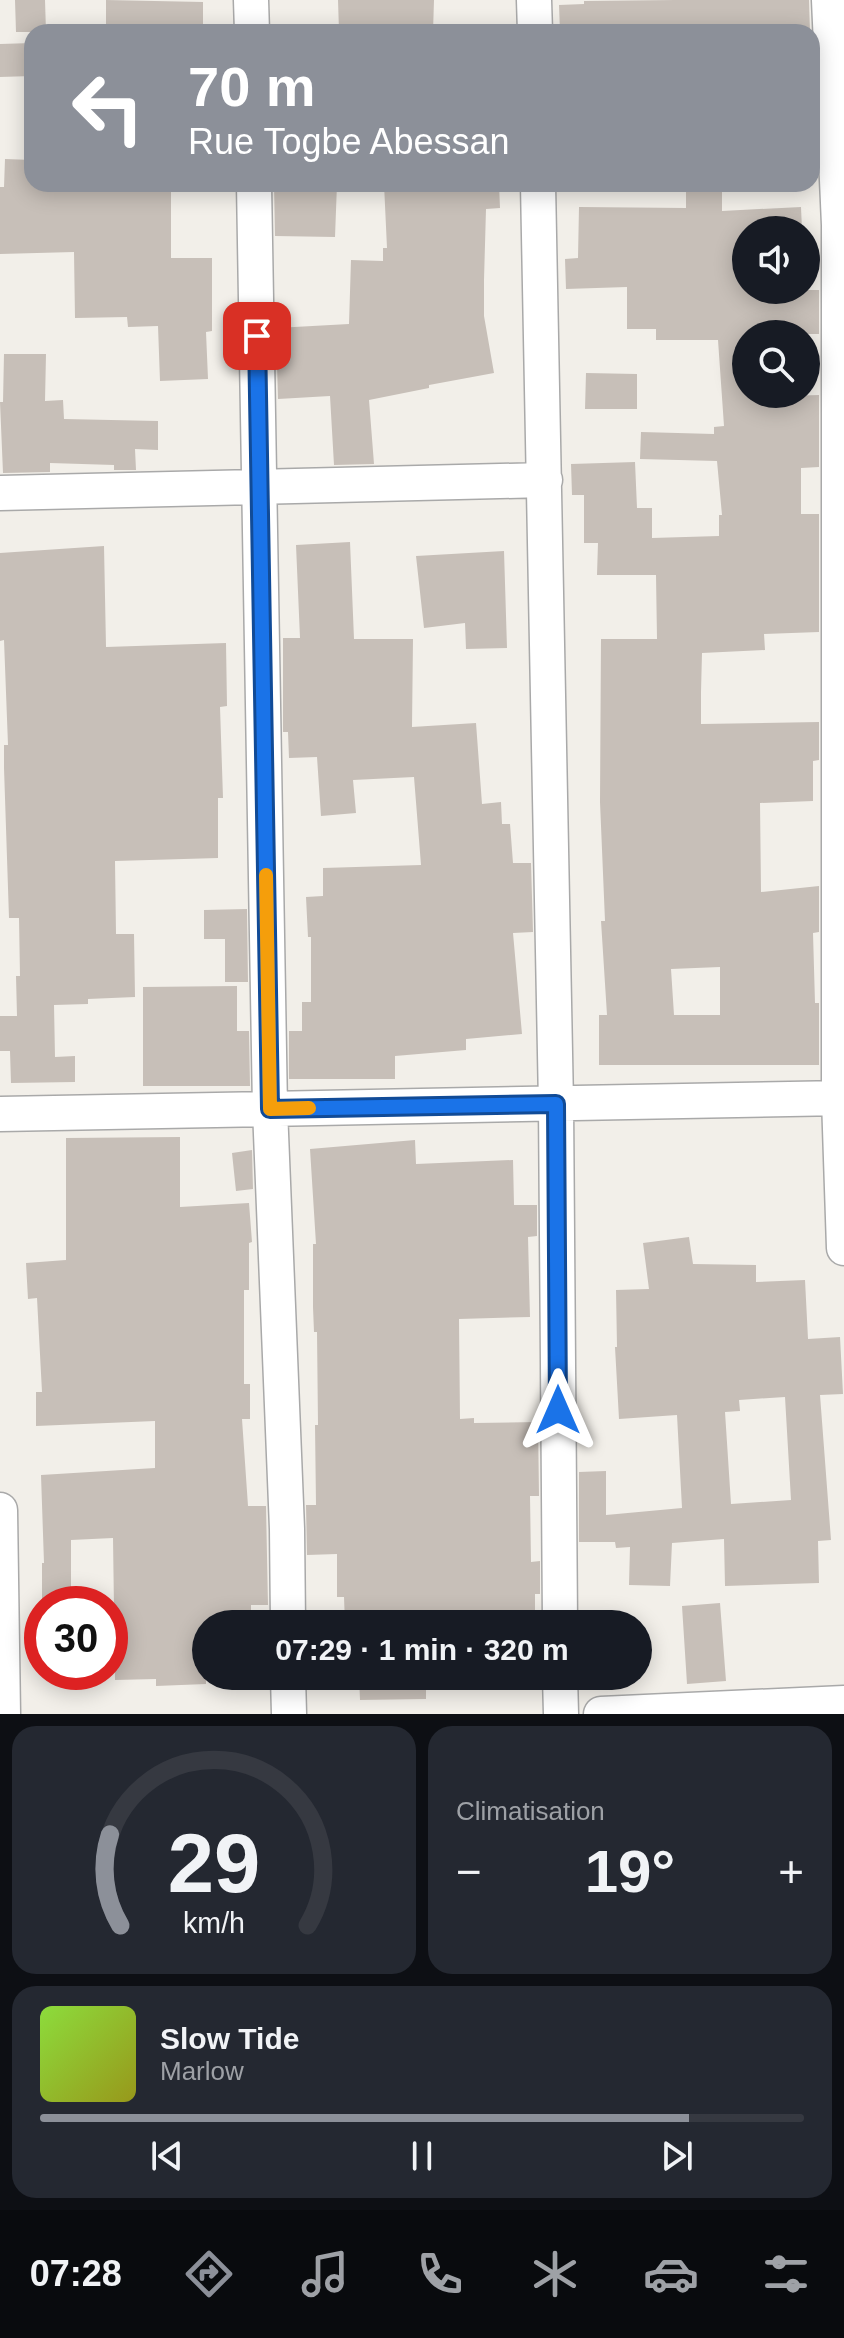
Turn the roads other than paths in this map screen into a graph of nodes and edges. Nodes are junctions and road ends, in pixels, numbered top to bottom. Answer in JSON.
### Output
{"nodes":[{"id":1,"x":251,"y":0,"type":"edge"},
{"id":2,"x":534,"y":0,"type":"edge"},
{"id":3,"x":829,"y":0,"type":"edge"},
{"id":4,"x":252,"y":24,"type":"edge"},
{"id":5,"x":535,"y":24,"type":"edge"},
{"id":6,"x":254,"y":192,"type":"edge"},
{"id":7,"x":538,"y":192,"type":"edge"},
{"id":8,"x":545,"y":480,"type":"junction"},
{"id":9,"x":259,"y":488,"type":"junction"},
{"id":10,"x":0,"y":493,"type":"edge"},
{"id":11,"x":842,"y":1098,"type":"edge"},
{"id":12,"x":556,"y":1104,"type":"junction"},
{"id":13,"x":270,"y":1109,"type":"junction"},
{"id":14,"x":0,"y":1114,"type":"edge"},
{"id":15,"x":844,"y":1248,"type":"edge"},
{"id":16,"x":0,"y":1510,"type":"edge"},
{"id":17,"x":288,"y":1610,"type":"edge"},
{"id":18,"x":560,"y":1610,"type":"edge"},
{"id":19,"x":288,"y":1690,"type":"edge"},
{"id":20,"x":560,"y":1690,"type":"edge"},
{"id":21,"x":844,"y":1703,"type":"edge"},
{"id":22,"x":3,"y":1714,"type":"edge"},
{"id":23,"x":289,"y":1714,"type":"edge"},
{"id":24,"x":561,"y":1714,"type":"edge"},
{"id":25,"x":601,"y":1714,"type":"edge"}],
"edges":[{"from":1,"to":4,"type":"street"},
{"from":2,"to":5,"type":"street"},
{"from":3,"to":11,"type":"street"},
{"from":6,"to":9,"type":"street"},
{"from":7,"to":8,"type":"street"},
{"from":8,"to":9,"type":"street"},
{"from":8,"to":12,"type":"street"},
{"from":9,"to":10,"type":"street"},
{"from":9,"to":13,"type":"street"},
{"from":11,"to":12,"type":"street"},
{"from":11,"to":15,"type":"street"},
{"from":12,"to":13,"type":"street"},
{"from":12,"to":18,"type":"street"},
{"from":13,"to":14,"type":"street"},
{"from":13,"to":17,"type":"street"},
{"from":16,"to":22,"type":"street"},
{"from":19,"to":23,"type":"street"},
{"from":20,"to":24,"type":"street"},
{"from":21,"to":25,"type":"street"}]}
